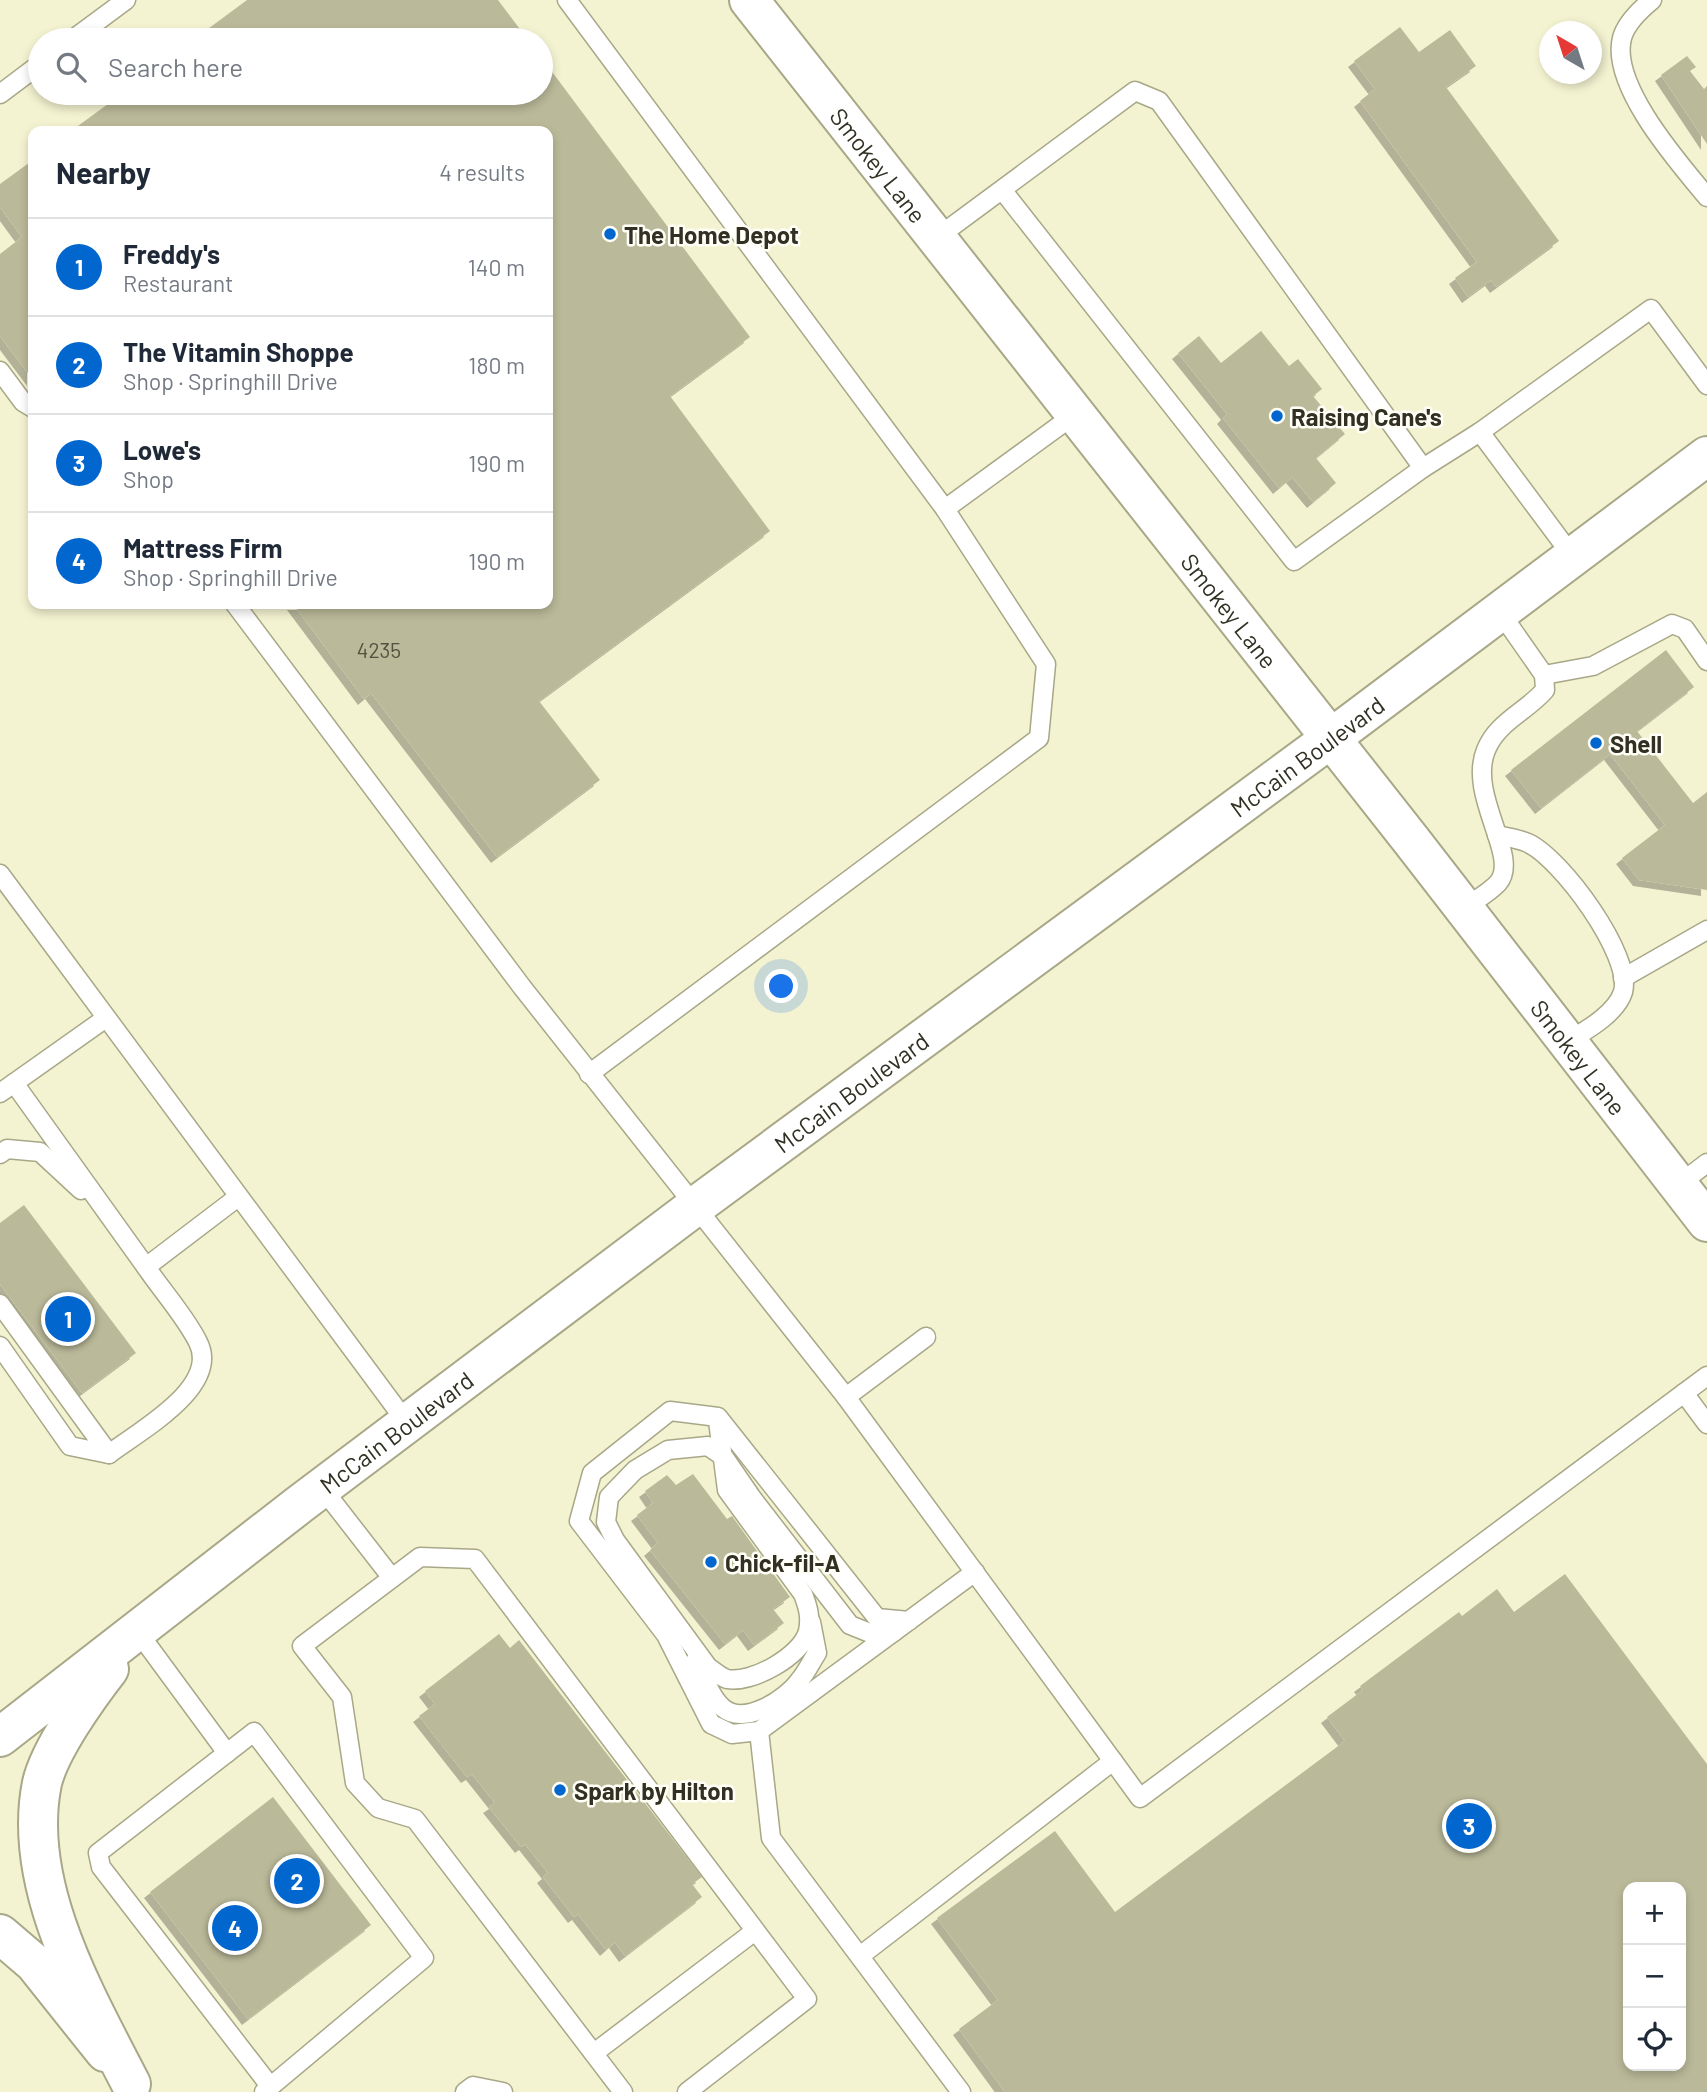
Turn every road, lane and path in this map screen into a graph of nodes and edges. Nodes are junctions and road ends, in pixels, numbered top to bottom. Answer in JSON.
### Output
{"nodes":[{"id":1,"x":126,"y":0,"type":"edge"},
{"id":2,"x":567,"y":0,"type":"edge"},
{"id":3,"x":749,"y":0,"type":"edge"},
{"id":4,"x":1652,"y":0,"type":"edge"},
{"id":5,"x":88,"y":28,"type":"edge"},
{"id":6,"x":28,"y":73,"type":"edge"},
{"id":7,"x":0,"y":94,"type":"edge"},
{"id":8,"x":1003,"y":191,"type":"junction"},
{"id":9,"x":1707,"y":197,"type":"edge"},
{"id":10,"x":935,"y":239,"type":"junction"},
{"id":11,"x":0,"y":372,"type":"edge"},
{"id":12,"x":1707,"y":385,"type":"edge"},
{"id":13,"x":28,"y":405,"type":"edge"},
{"id":14,"x":1074,"y":415,"type":"junction"},
{"id":15,"x":1480,"y":432,"type":"junction"},
{"id":16,"x":1707,"y":456,"type":"edge"},
{"id":17,"x":1423,"y":468,"type":"junction"},
{"id":18,"x":944,"y":509,"type":"junction"},
{"id":19,"x":1573,"y":557,"type":"junction"},
{"id":20,"x":239,"y":609,"type":"edge"},
{"id":21,"x":1500,"y":612,"type":"junction"},
{"id":22,"x":1707,"y":661,"type":"edge"},
{"id":23,"x":1544,"y":675,"type":"junction"},
{"id":24,"x":1330,"y":739,"type":"junction"},
{"id":25,"x":1497,"y":835,"type":"junction"},
{"id":26,"x":0,"y":874,"type":"edge"},
{"id":27,"x":1464,"y":908,"type":"junction"},
{"id":28,"x":1707,"y":930,"type":"edge"},
{"id":29,"x":1623,"y":978,"type":"junction"},
{"id":30,"x":106,"y":1018,"type":"junction"},
{"id":31,"x":1567,"y":1042,"type":"junction"},
{"id":32,"x":589,"y":1074,"type":"junction"},
{"id":33,"x":7,"y":1088,"type":"edge"},
{"id":34,"x":0,"y":1154,"type":"edge"},
{"id":35,"x":1693,"y":1174,"type":"edge"},
{"id":36,"x":238,"y":1197,"type":"junction"},
{"id":37,"x":693,"y":1208,"type":"junction"},
{"id":38,"x":114,"y":1222,"type":"junction"},
{"id":39,"x":1707,"y":1222,"type":"edge"},
{"id":40,"x":146,"y":1267,"type":"junction"},
{"id":41,"x":0,"y":1304,"type":"edge"},
{"id":42,"x":926,"y":1337,"type":"dead end"},
{"id":43,"x":0,"y":1346,"type":"edge"},
{"id":44,"x":1707,"y":1376,"type":"edge"},
{"id":45,"x":1684,"y":1393,"type":"junction"},
{"id":46,"x":846,"y":1397,"type":"junction"},
{"id":47,"x":718,"y":1417,"type":"junction"},
{"id":48,"x":407,"y":1423,"type":"junction"},
{"id":49,"x":1707,"y":1424,"type":"edge"},
{"id":50,"x":109,"y":1454,"type":"junction"},
{"id":51,"x":724,"y":1457,"type":"junction"},
{"id":52,"x":322,"y":1488,"type":"junction"},
{"id":53,"x":975,"y":1572,"type":"junction"},
{"id":54,"x":392,"y":1578,"type":"junction"},
{"id":55,"x":810,"y":1613,"type":"junction"},
{"id":56,"x":909,"y":1621,"type":"junction"},
{"id":57,"x":138,"y":1632,"type":"junction"},
{"id":58,"x":894,"y":1632,"type":"junction"},
{"id":59,"x":687,"y":1637,"type":"junction"},
{"id":60,"x":759,"y":1731,"type":"junction"},
{"id":61,"x":0,"y":1737,"type":"edge"},
{"id":62,"x":227,"y":1753,"type":"junction"},
{"id":63,"x":1113,"y":1761,"type":"junction"},
{"id":64,"x":755,"y":1931,"type":"junction"},
{"id":65,"x":0,"y":1934,"type":"edge"},
{"id":66,"x":860,"y":1956,"type":"junction"},
{"id":67,"x":594,"y":2053,"type":"junction"},
{"id":68,"x":134,"y":2088,"type":"edge"},
{"id":69,"x":267,"y":2089,"type":"edge"},
{"id":70,"x":465,"y":2092,"type":"edge"},
{"id":71,"x":503,"y":2092,"type":"edge"},
{"id":72,"x":624,"y":2092,"type":"edge"},
{"id":73,"x":687,"y":2092,"type":"edge"},
{"id":74,"x":961,"y":2092,"type":"edge"}],
"edges":[{"from":1,"to":5,"type":"lane"},
{"from":2,"to":18,"type":"lane"},
{"from":3,"to":10,"type":"main road","name":"Smokey Lane"},
{"from":4,"to":9,"type":"lane"},
{"from":6,"to":7,"type":"lane"},
{"from":8,"to":10,"type":"lane"},
{"from":8,"to":17,"type":"lane"},
{"from":8,"to":17,"type":"lane"},
{"from":10,"to":14,"type":"main road","name":"Smokey Lane"},
{"from":11,"to":13,"type":"lane"},
{"from":12,"to":15,"type":"lane"},
{"from":14,"to":18,"type":"lane"},
{"from":14,"to":24,"type":"main road","name":"Smokey Lane"},
{"from":15,"to":17,"type":"lane"},
{"from":15,"to":19,"type":"lane"},
{"from":16,"to":19,"type":"main road","name":"McCain Boulevard"},
{"from":18,"to":32,"type":"lane"},
{"from":19,"to":21,"type":"main road","name":"McCain Boulevard"},
{"from":20,"to":32,"type":"lane"},
{"from":21,"to":23,"type":"lane"},
{"from":21,"to":24,"type":"main road","name":"McCain Boulevard"},
{"from":22,"to":23,"type":"lane"},
{"from":23,"to":25,"type":"lane"},
{"from":24,"to":27,"type":"main road","name":"Smokey Lane"},
{"from":24,"to":37,"type":"main road","name":"McCain Boulevard"},
{"from":25,"to":27,"type":"lane"},
{"from":25,"to":29,"type":"lane"},
{"from":26,"to":30,"type":"lane"},
{"from":27,"to":31,"type":"main road","name":"Smokey Lane"},
{"from":28,"to":29,"type":"lane"},
{"from":29,"to":31,"type":"lane"},
{"from":30,"to":33,"type":"lane"},
{"from":30,"to":36,"type":"lane"},
{"from":31,"to":35,"type":"main road","name":"Smokey Lane"},
{"from":32,"to":37,"type":"lane"},
{"from":33,"to":38,"type":"lane"},
{"from":34,"to":38,"type":"lane"},
{"from":35,"to":39,"type":"main road","name":"Smokey Lane"},
{"from":36,"to":40,"type":"lane"},
{"from":36,"to":48,"type":"lane"},
{"from":37,"to":46,"type":"lane"},
{"from":37,"to":48,"type":"main road","name":"McCain Boulevard"},
{"from":38,"to":40,"type":"lane"},
{"from":40,"to":50,"type":"lane"},
{"from":41,"to":50,"type":"lane"},
{"from":42,"to":46,"type":"lane"},
{"from":43,"to":50,"type":"lane"},
{"from":44,"to":45,"type":"lane"},
{"from":45,"to":49,"type":"lane"},
{"from":45,"to":63,"type":"lane"},
{"from":46,"to":53,"type":"lane"},
{"from":47,"to":51,"type":"lane"},
{"from":47,"to":56,"type":"lane"},
{"from":47,"to":60,"type":"lane"},
{"from":48,"to":52,"type":"main road","name":"McCain Boulevard"},
{"from":51,"to":55,"type":"lane"},
{"from":51,"to":58,"type":"lane"},
{"from":51,"to":59,"type":"lane"},
{"from":52,"to":54,"type":"lane"},
{"from":52,"to":57,"type":"main road","name":"McCain Boulevard"},
{"from":53,"to":56,"type":"lane"},
{"from":53,"to":63,"type":"lane"},
{"from":54,"to":64,"type":"lane"},
{"from":54,"to":67,"type":"lane"},
{"from":55,"to":59,"type":"lane"},
{"from":55,"to":59,"type":"lane"},
{"from":56,"to":58,"type":"lane"},
{"from":57,"to":61,"type":"main road","name":"McCain Boulevard"},
{"from":57,"to":62,"type":"lane"},
{"from":57,"to":68,"type":"main road"},
{"from":58,"to":60,"type":"lane"},
{"from":60,"to":66,"type":"lane"},
{"from":62,"to":69,"type":"lane"},
{"from":62,"to":69,"type":"lane"},
{"from":63,"to":66,"type":"lane"},
{"from":64,"to":67,"type":"lane"},
{"from":64,"to":73,"type":"lane"},
{"from":65,"to":68,"type":"main road"},
{"from":66,"to":74,"type":"lane"},
{"from":67,"to":72,"type":"lane"},
{"from":70,"to":71,"type":"lane"}]}
